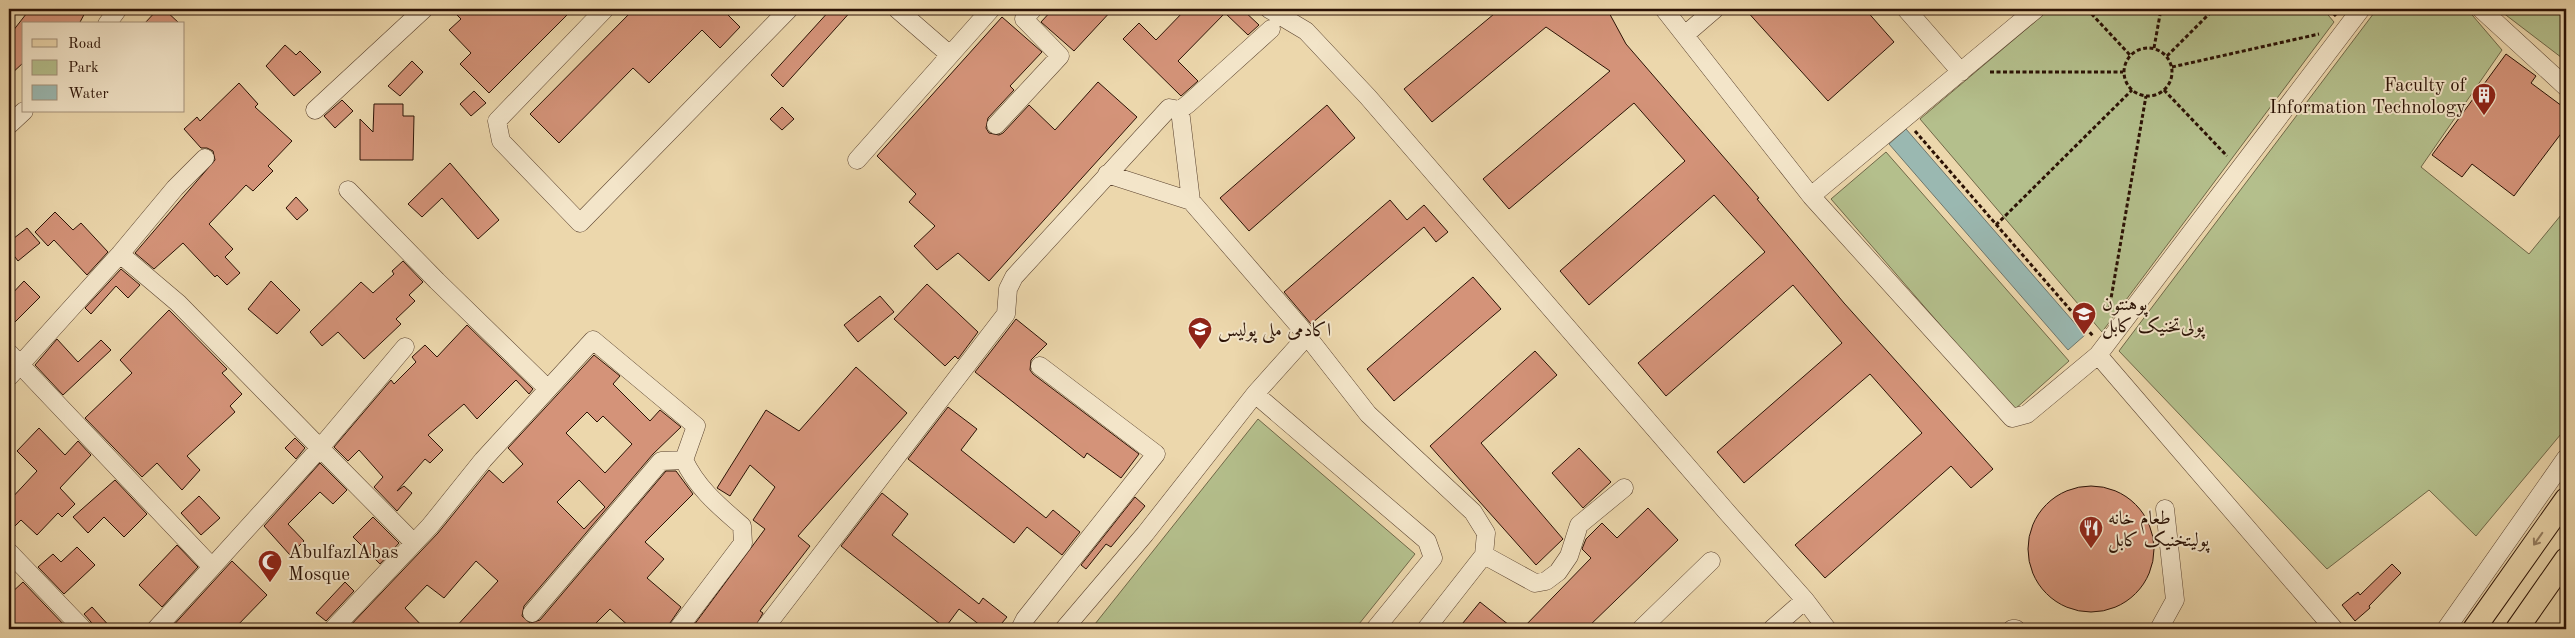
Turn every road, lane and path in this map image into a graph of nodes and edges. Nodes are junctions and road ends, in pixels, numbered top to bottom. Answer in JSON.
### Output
{"nodes":[{"id":1,"x":118,"y":9,"type":"edge"},
{"id":2,"x":424,"y":9,"type":"edge"},
{"id":3,"x":605,"y":9,"type":"edge"},
{"id":4,"x":789,"y":9,"type":"edge"},
{"id":5,"x":897,"y":9,"type":"edge"},
{"id":6,"x":991,"y":9,"type":"edge"},
{"id":7,"x":1034,"y":9,"type":"edge"},
{"id":8,"x":1268,"y":9,"type":"edge"},
{"id":9,"x":1664,"y":9,"type":"edge"},
{"id":10,"x":1716,"y":9,"type":"edge"},
{"id":11,"x":1906,"y":9,"type":"edge"},
{"id":12,"x":2036,"y":9,"type":"edge"},
{"id":13,"x":2087,"y":9,"type":"edge"},
{"id":14,"x":2161,"y":9,"type":"edge"},
{"id":15,"x":2214,"y":9,"type":"edge"},
{"id":16,"x":2360,"y":9,"type":"edge"},
{"id":17,"x":2481,"y":9,"type":"edge"},
{"id":18,"x":108,"y":22,"type":"edge"},
{"id":19,"x":2346,"y":28,"type":"junction"},
{"id":20,"x":1271,"y":30,"type":"dead end"},
{"id":21,"x":1686,"y":34,"type":"junction"},
{"id":22,"x":2154,"y":48,"type":"junction"},
{"id":23,"x":2130,"y":54,"type":"junction"},
{"id":24,"x":950,"y":55,"type":"junction"},
{"id":25,"x":2166,"y":56,"type":"junction"},
{"id":26,"x":2172,"y":68,"type":"junction"},
{"id":27,"x":1962,"y":72,"type":"junction"},
{"id":28,"x":2123,"y":72,"type":"junction"},
{"id":29,"x":2566,"y":87,"type":"edge"},
{"id":30,"x":2132,"y":90,"type":"junction"},
{"id":31,"x":2164,"y":90,"type":"junction"},
{"id":32,"x":2146,"y":96,"type":"junction"},
{"id":33,"x":315,"y":110,"type":"dead end"},
{"id":34,"x":1180,"y":110,"type":"junction"},
{"id":35,"x":23,"y":112,"type":"edge"},
{"id":36,"x":1905,"y":119,"type":"junction"},
{"id":37,"x":9,"y":124,"type":"edge"},
{"id":38,"x":996,"y":125,"type":"dead end"},
{"id":39,"x":205,"y":158,"type":"dead end"},
{"id":40,"x":857,"y":160,"type":"dead end"},
{"id":41,"x":2239,"y":169,"type":"junction"},
{"id":42,"x":1107,"y":174,"type":"junction"},
{"id":43,"x":348,"y":190,"type":"dead end"},
{"id":44,"x":1811,"y":196,"type":"junction"},
{"id":45,"x":1191,"y":201,"type":"junction"},
{"id":46,"x":1996,"y":225,"type":"junction"},
{"id":47,"x":120,"y":254,"type":"junction"},
{"id":48,"x":1307,"y":336,"type":"junction"},
{"id":49,"x":405,"y":347,"type":"dead end"},
{"id":50,"x":2100,"y":351,"type":"junction"},
{"id":51,"x":12,"y":365,"type":"edge"},
{"id":52,"x":1040,"y":366,"type":"dead end"},
{"id":53,"x":548,"y":389,"type":"junction"},
{"id":54,"x":1255,"y":394,"type":"junction"},
{"id":55,"x":320,"y":448,"type":"junction"},
{"id":56,"x":2566,"y":458,"type":"edge"},
{"id":57,"x":684,"y":460,"type":"junction"},
{"id":58,"x":1624,"y":488,"type":"dead end"},
{"id":59,"x":2566,"y":499,"type":"edge"},
{"id":60,"x":2165,"y":509,"type":"dead end"},
{"id":61,"x":414,"y":543,"type":"junction"},
{"id":62,"x":9,"y":552,"type":"edge"},
{"id":63,"x":1484,"y":555,"type":"junction"},
{"id":64,"x":2566,"y":559,"type":"edge"},
{"id":65,"x":1712,"y":561,"type":"dead end"},
{"id":66,"x":212,"y":567,"type":"junction"},
{"id":67,"x":1805,"y":600,"type":"junction"},
{"id":68,"x":532,"y":614,"type":"dead end"},
{"id":69,"x":1652,"y":626,"type":"edge"},
{"id":70,"x":83,"y":629,"type":"edge"},
{"id":71,"x":156,"y":629,"type":"edge"},
{"id":72,"x":333,"y":629,"type":"edge"},
{"id":73,"x":678,"y":629,"type":"edge"},
{"id":74,"x":764,"y":629,"type":"edge"},
{"id":75,"x":1020,"y":629,"type":"edge"},
{"id":76,"x":1064,"y":629,"type":"edge"},
{"id":77,"x":1375,"y":629,"type":"edge"},
{"id":78,"x":1426,"y":629,"type":"edge"},
{"id":79,"x":1772,"y":629,"type":"edge"},
{"id":80,"x":1827,"y":629,"type":"edge"},
{"id":81,"x":2012,"y":629,"type":"edge"},
{"id":82,"x":2016,"y":629,"type":"edge"},
{"id":83,"x":2158,"y":629,"type":"edge"},
{"id":84,"x":2334,"y":629,"type":"edge"},
{"id":85,"x":2446,"y":629,"type":"edge"},
{"id":86,"x":2474,"y":629,"type":"edge"},
{"id":87,"x":2517,"y":629,"type":"edge"}],
"edges":[{"from":1,"to":18,"type":"street"},
{"from":2,"to":33,"type":"street"},
{"from":3,"to":4,"type":"street"},
{"from":5,"to":24,"type":"street"},
{"from":6,"to":24,"type":"street"},
{"from":7,"to":38,"type":"street"},
{"from":8,"to":67,"type":"street"},
{"from":9,"to":21,"type":"street"},
{"from":10,"to":21,"type":"street"},
{"from":11,"to":27,"type":"street"},
{"from":12,"to":27,"type":"street"},
{"from":13,"to":23,"type":"path"},
{"from":14,"to":22,"type":"path"},
{"from":15,"to":25,"type":"path"},
{"from":16,"to":19,"type":"street"},
{"from":17,"to":29,"type":"street"},
{"from":19,"to":26,"type":"path"},
{"from":19,"to":41,"type":"street"},
{"from":20,"to":34,"type":"street"},
{"from":21,"to":44,"type":"street"},
{"from":22,"to":23,"type":"path"},
{"from":22,"to":25,"type":"path"},
{"from":23,"to":28,"type":"path"},
{"from":24,"to":40,"type":"street"},
{"from":25,"to":26,"type":"path"},
{"from":26,"to":31,"type":"path"},
{"from":27,"to":28,"type":"path"},
{"from":27,"to":36,"type":"street"},
{"from":28,"to":30,"type":"path"},
{"from":30,"to":32,"type":"path"},
{"from":30,"to":46,"type":"path"},
{"from":31,"to":32,"type":"path"},
{"from":31,"to":41,"type":"path"},
{"from":32,"to":50,"type":"path"},
{"from":34,"to":42,"type":"street"},
{"from":34,"to":45,"type":"street"},
{"from":35,"to":37,"type":"street"},
{"from":36,"to":44,"type":"street"},
{"from":36,"to":46,"type":"path"},
{"from":39,"to":47,"type":"street"},
{"from":41,"to":50,"type":"street"},
{"from":42,"to":45,"type":"street"},
{"from":42,"to":74,"type":"street"},
{"from":43,"to":53,"type":"street"},
{"from":44,"to":50,"type":"street"},
{"from":45,"to":48,"type":"street"},
{"from":46,"to":50,"type":"path"},
{"from":47,"to":51,"type":"street"},
{"from":47,"to":55,"type":"street"},
{"from":48,"to":54,"type":"street"},
{"from":48,"to":63,"type":"street"},
{"from":49,"to":55,"type":"street"},
{"from":50,"to":84,"type":"street"},
{"from":51,"to":66,"type":"street"},
{"from":52,"to":75,"type":"street"},
{"from":53,"to":57,"type":"street"},
{"from":53,"to":61,"type":"street"},
{"from":54,"to":76,"type":"street"},
{"from":54,"to":77,"type":"street"},
{"from":55,"to":61,"type":"street"},
{"from":55,"to":66,"type":"street"},
{"from":56,"to":85,"type":"street"},
{"from":57,"to":68,"type":"street"},
{"from":57,"to":73,"type":"street"},
{"from":58,"to":63,"type":"street"},
{"from":59,"to":86,"type":"main road","one_way":true},
{"from":60,"to":83,"type":"street"},
{"from":61,"to":72,"type":"street"},
{"from":62,"to":70,"type":"street"},
{"from":63,"to":78,"type":"street"},
{"from":64,"to":87,"type":"main road"},
{"from":65,"to":69,"type":"street"},
{"from":66,"to":71,"type":"street"},
{"from":67,"to":79,"type":"street"},
{"from":67,"to":80,"type":"street"},
{"from":81,"to":82,"type":"street"}]}
